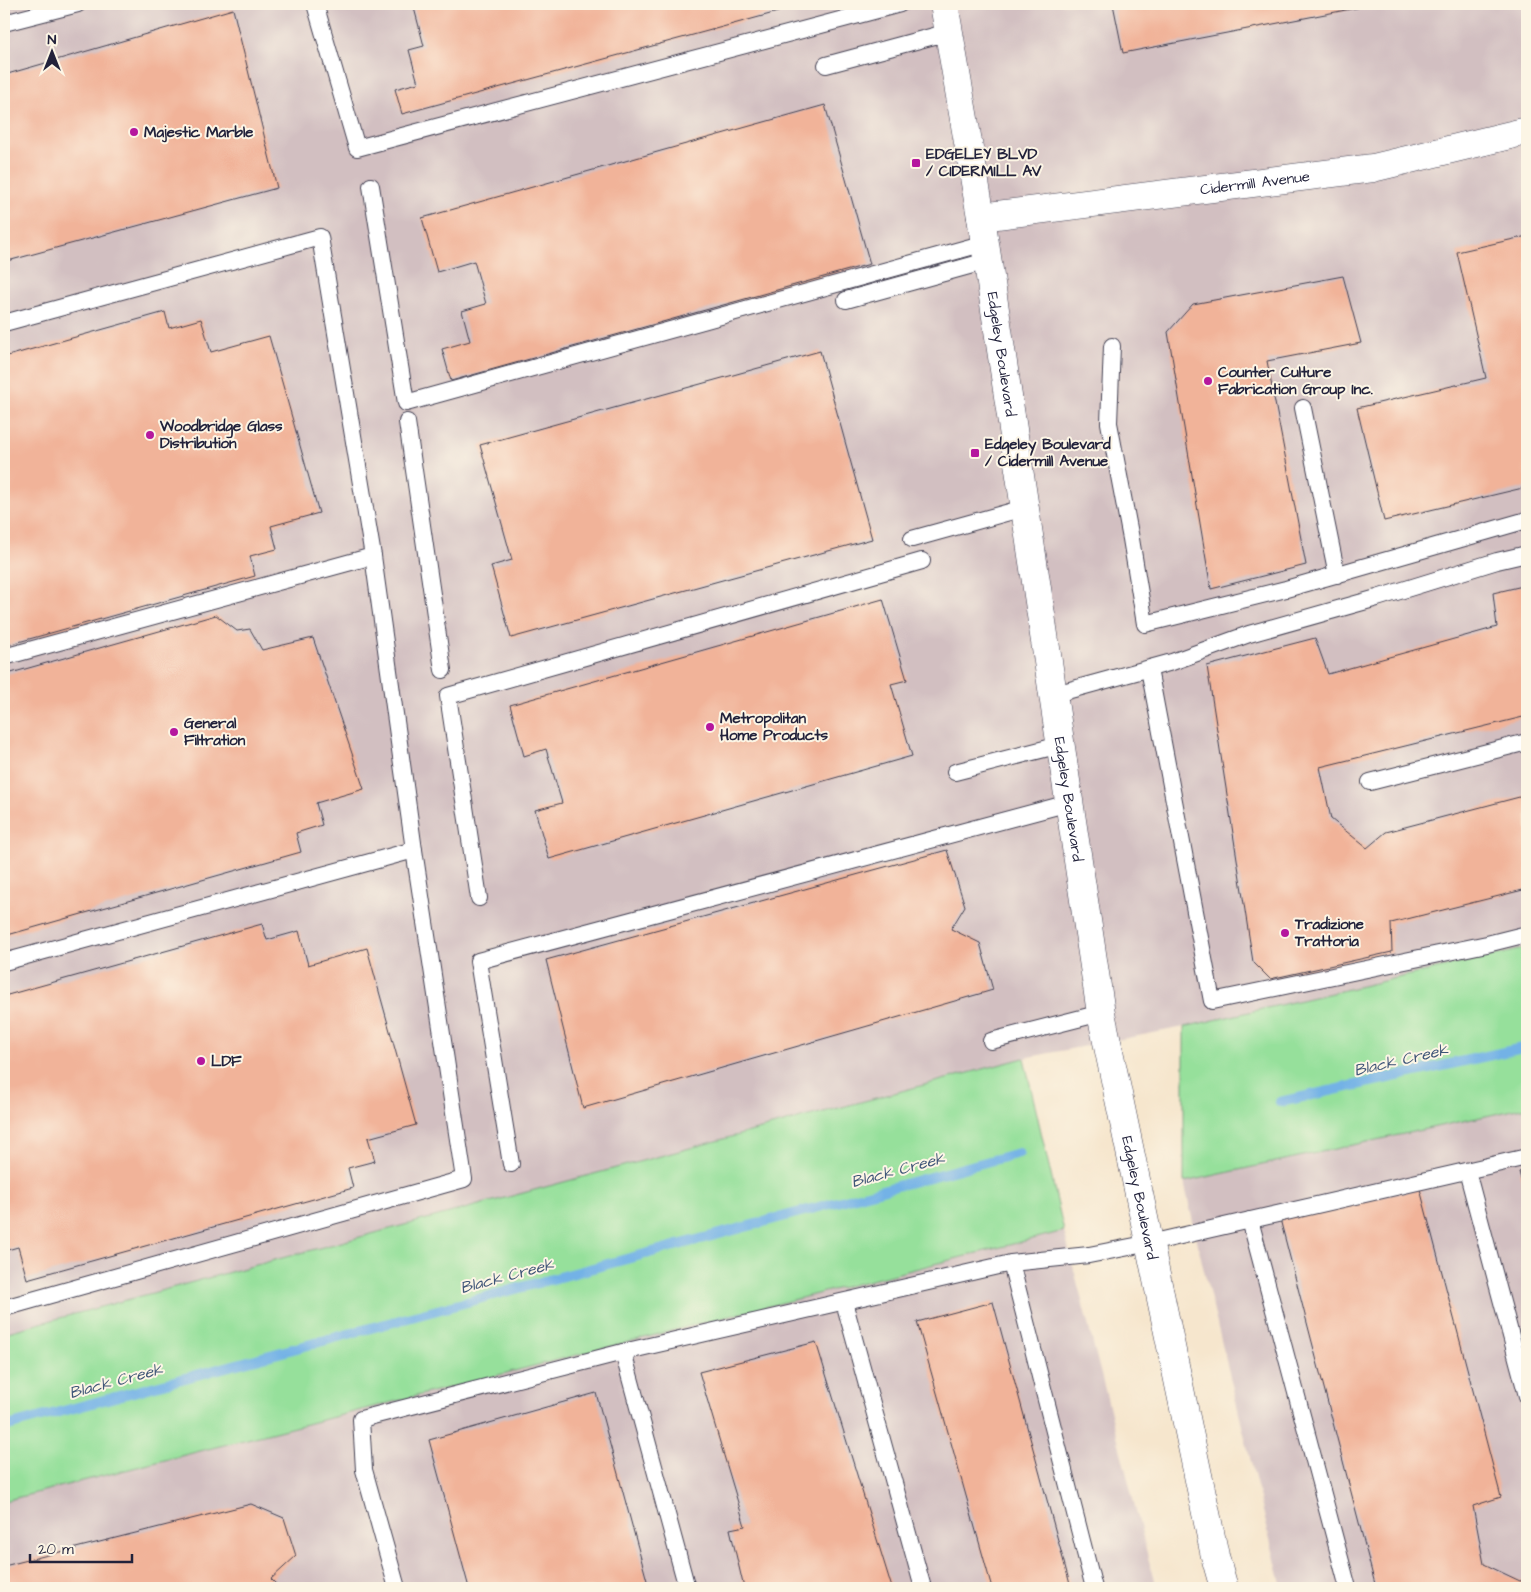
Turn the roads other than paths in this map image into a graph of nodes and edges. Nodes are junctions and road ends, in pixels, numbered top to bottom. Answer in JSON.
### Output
{"nodes":[{"id":1,"x":78,"y":4,"type":"edge"},
{"id":2,"x":315,"y":4,"type":"edge"},
{"id":3,"x":900,"y":4,"type":"edge"},
{"id":4,"x":944,"y":4,"type":"edge"},
{"id":5,"x":4,"y":23,"type":"edge"},
{"id":6,"x":949,"y":32,"type":"junction"},
{"id":7,"x":826,"y":65,"type":"dead end"},
{"id":8,"x":1527,"y":131,"type":"edge"},
{"id":9,"x":371,"y":186,"type":"dead end"},
{"id":10,"x":984,"y":240,"type":"junction"},
{"id":11,"x":846,"y":300,"type":"dead end"},
{"id":12,"x":4,"y":323,"type":"edge"},
{"id":13,"x":1112,"y":346,"type":"dead end"},
{"id":14,"x":1303,"y":408,"type":"dead end"},
{"id":15,"x":407,"y":422,"type":"dead end"},
{"id":16,"x":1024,"y":508,"type":"junction"},
{"id":17,"x":1527,"y":520,"type":"edge"},
{"id":18,"x":912,"y":540,"type":"dead end"},
{"id":19,"x":1527,"y":554,"type":"edge"},
{"id":20,"x":373,"y":556,"type":"junction"},
{"id":21,"x":922,"y":561,"type":"dead end"},
{"id":22,"x":1337,"y":575,"type":"junction"},
{"id":23,"x":4,"y":657,"type":"edge"},
{"id":24,"x":1149,"y":669,"type":"junction"},
{"id":25,"x":443,"y":670,"type":"dead end"},
{"id":26,"x":1052,"y":694,"type":"junction"},
{"id":27,"x":1527,"y":742,"type":"edge"},
{"id":28,"x":1060,"y":745,"type":"junction"},
{"id":29,"x":955,"y":772,"type":"dead end"},
{"id":30,"x":1370,"y":782,"type":"dead end"},
{"id":31,"x":1069,"y":803,"type":"junction"},
{"id":32,"x":414,"y":850,"type":"junction"},
{"id":33,"x":479,"y":898,"type":"dead end"},
{"id":34,"x":1527,"y":934,"type":"edge"},
{"id":35,"x":4,"y":962,"type":"edge"},
{"id":36,"x":1101,"y":1013,"type":"junction"},
{"id":37,"x":991,"y":1041,"type":"dead end"},
{"id":38,"x":1527,"y":1157,"type":"edge"},
{"id":39,"x":511,"y":1164,"type":"dead end"},
{"id":40,"x":1467,"y":1170,"type":"junction"},
{"id":41,"x":1250,"y":1220,"type":"junction"},
{"id":42,"x":1150,"y":1243,"type":"junction"},
{"id":43,"x":1011,"y":1263,"type":"junction"},
{"id":44,"x":844,"y":1302,"type":"junction"},
{"id":45,"x":4,"y":1308,"type":"edge"},
{"id":46,"x":623,"y":1352,"type":"junction"},
{"id":47,"x":1527,"y":1396,"type":"edge"},
{"id":48,"x":397,"y":1588,"type":"edge"},
{"id":49,"x":687,"y":1588,"type":"edge"},
{"id":50,"x":923,"y":1588,"type":"edge"},
{"id":51,"x":1094,"y":1588,"type":"edge"},
{"id":52,"x":1224,"y":1588,"type":"edge"},
{"id":53,"x":1348,"y":1588,"type":"edge"}],
"edges":[{"from":1,"to":5,"type":"lane"},
{"from":2,"to":3,"type":"lane"},
{"from":4,"to":6,"type":"street","name":"Edgeley Boulevard"},
{"from":6,"to":7,"type":"lane"},
{"from":6,"to":10,"type":"street","name":"Edgeley Boulevard"},
{"from":8,"to":10,"type":"street","name":"Cidermill Avenue"},
{"from":9,"to":10,"type":"lane"},
{"from":10,"to":11,"type":"lane"},
{"from":10,"to":16,"type":"street","name":"Edgeley Boulevard"},
{"from":12,"to":20,"type":"lane"},
{"from":13,"to":22,"type":"lane"},
{"from":14,"to":22,"type":"lane"},
{"from":15,"to":25,"type":"lane"},
{"from":16,"to":18,"type":"lane"},
{"from":16,"to":26,"type":"street","name":"Edgeley Boulevard"},
{"from":17,"to":22,"type":"lane"},
{"from":19,"to":24,"type":"lane"},
{"from":20,"to":23,"type":"lane"},
{"from":20,"to":32,"type":"lane"},
{"from":21,"to":33,"type":"lane"},
{"from":24,"to":26,"type":"lane"},
{"from":24,"to":34,"type":"lane"},
{"from":26,"to":28,"type":"street","name":"Edgeley Boulevard"},
{"from":27,"to":30,"type":"lane"},
{"from":28,"to":29,"type":"lane"},
{"from":28,"to":31,"type":"street","name":"Edgeley Boulevard"},
{"from":31,"to":36,"type":"street","name":"Edgeley Boulevard"},
{"from":31,"to":39,"type":"lane"},
{"from":32,"to":35,"type":"lane"},
{"from":32,"to":45,"type":"lane"},
{"from":36,"to":37,"type":"lane"},
{"from":36,"to":42,"type":"street","name":"Edgeley Boulevard"},
{"from":38,"to":40,"type":"lane"},
{"from":40,"to":41,"type":"lane"},
{"from":40,"to":47,"type":"lane"},
{"from":41,"to":42,"type":"lane"},
{"from":41,"to":53,"type":"lane"},
{"from":42,"to":43,"type":"lane"},
{"from":42,"to":52,"type":"street","name":"Edgeley Boulevard"},
{"from":43,"to":44,"type":"lane"},
{"from":43,"to":51,"type":"lane"},
{"from":44,"to":46,"type":"lane"},
{"from":44,"to":50,"type":"lane"},
{"from":46,"to":48,"type":"lane"},
{"from":46,"to":49,"type":"lane"}]}
